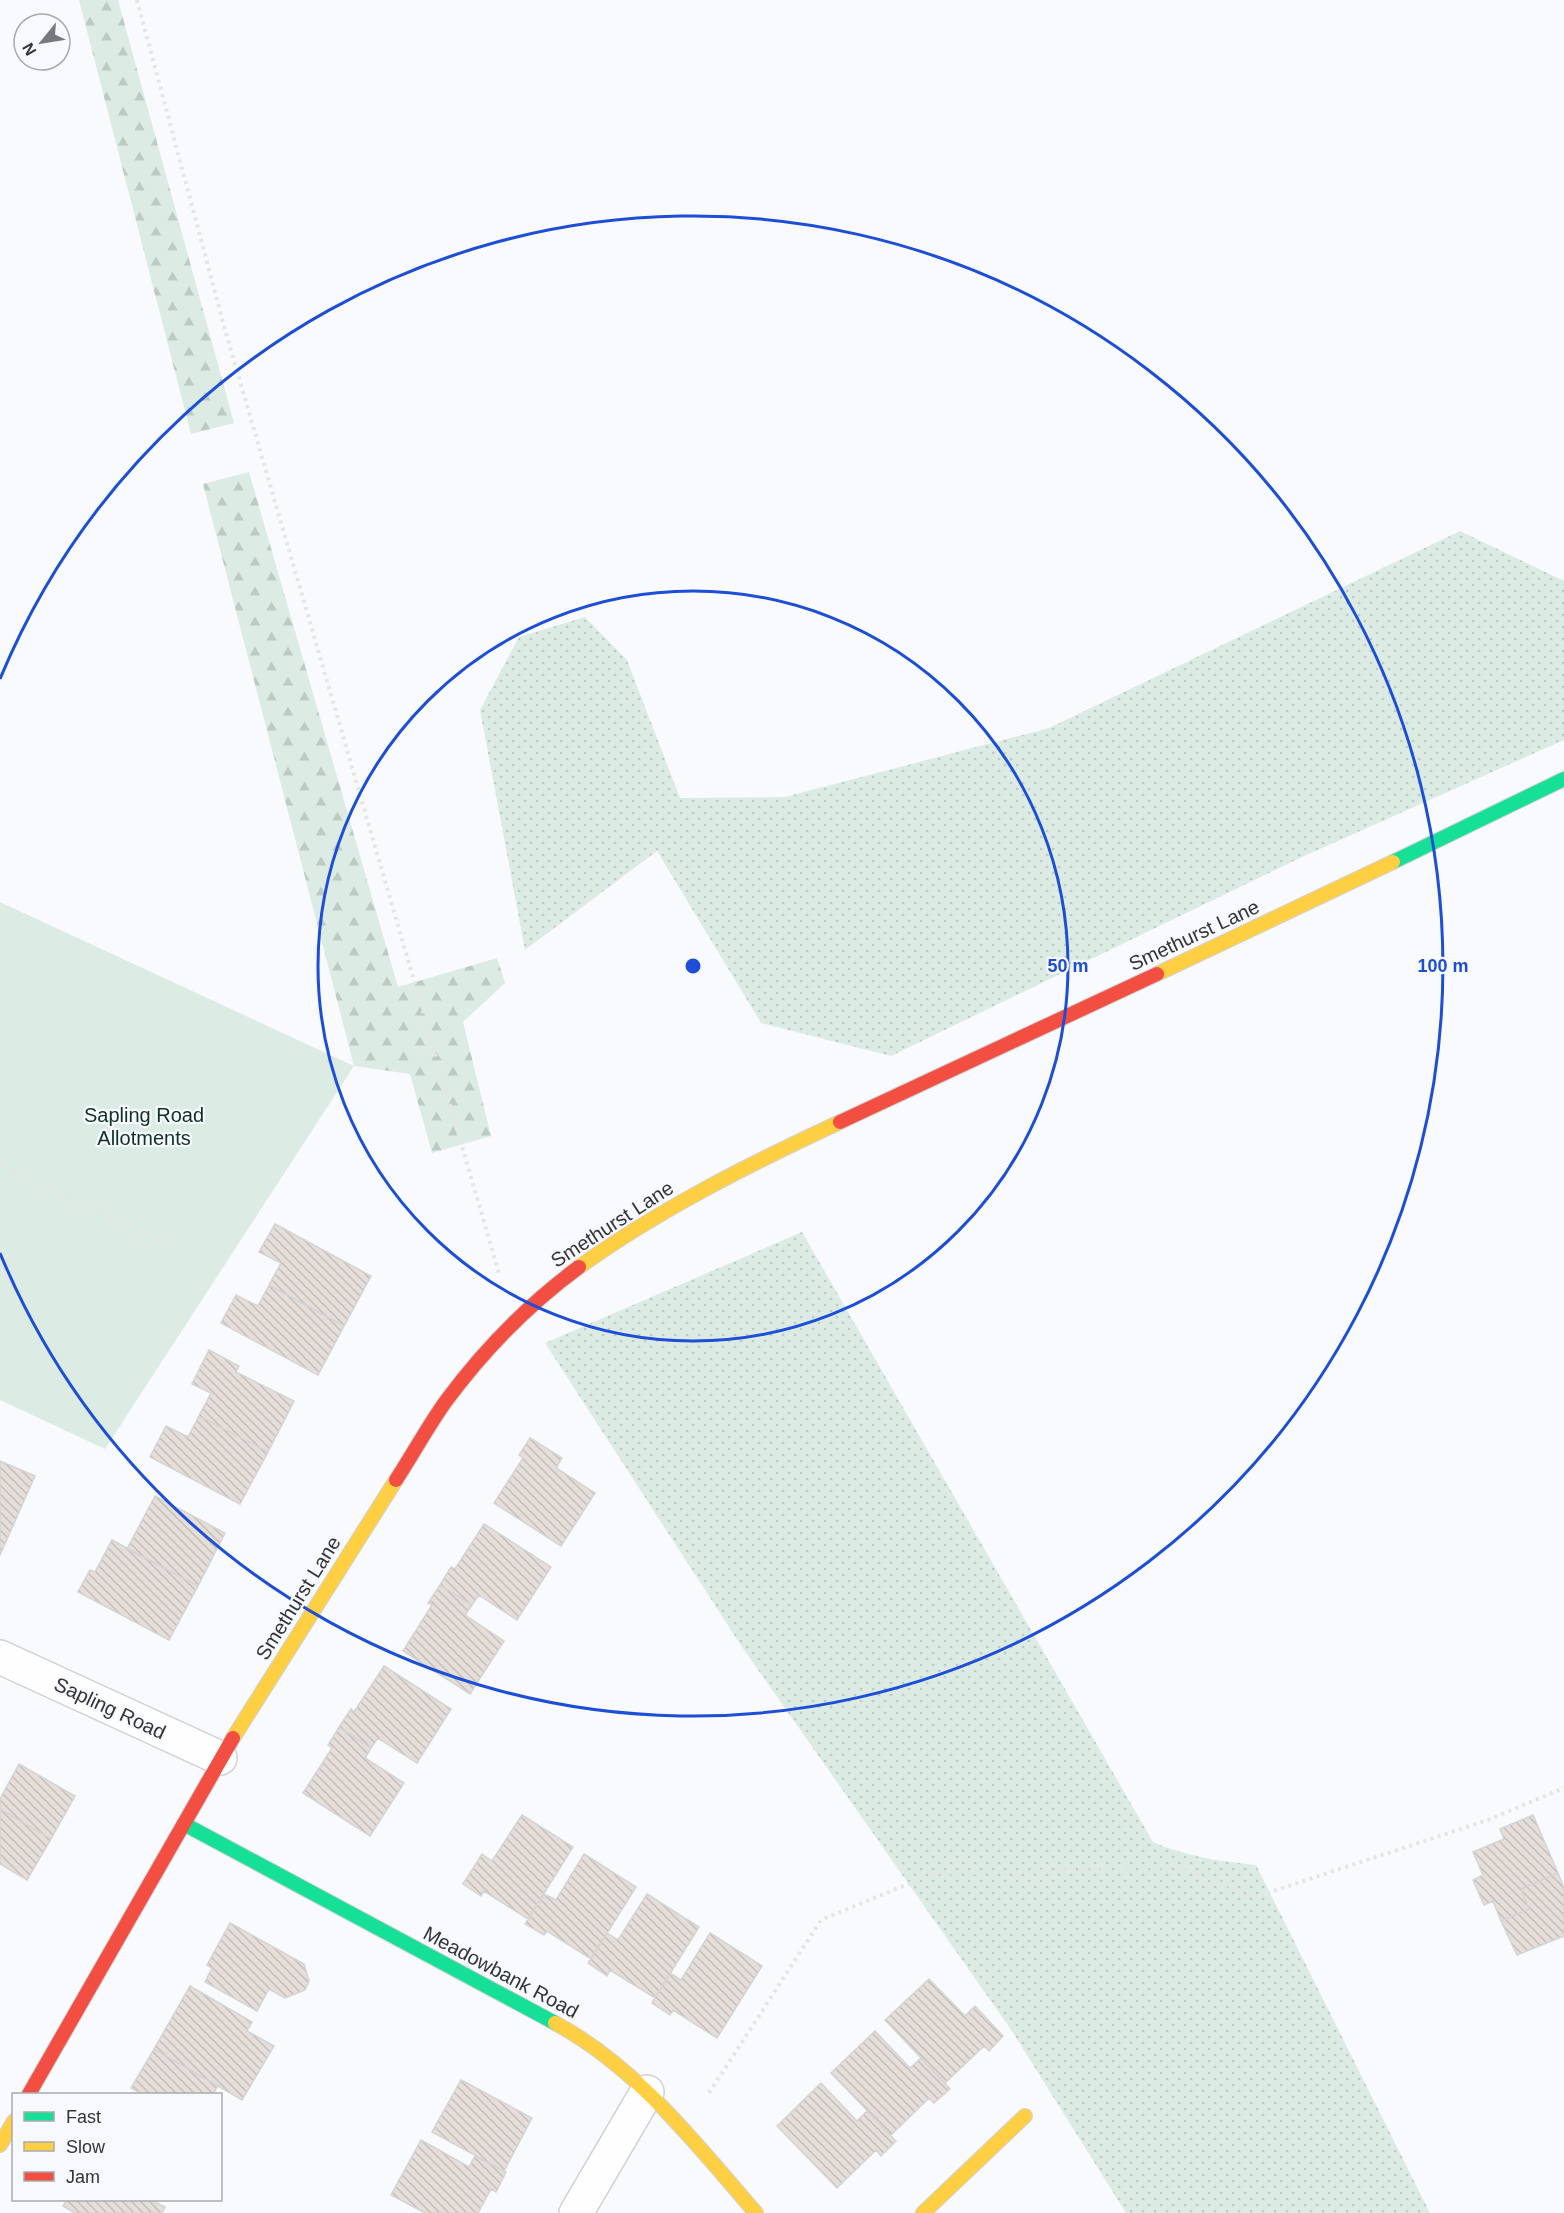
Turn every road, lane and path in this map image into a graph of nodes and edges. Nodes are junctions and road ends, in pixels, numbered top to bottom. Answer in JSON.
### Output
{"nodes":[{"id":1,"x":137,"y":0,"type":"edge"},
{"id":2,"x":1564,"y":778,"type":"edge"},
{"id":3,"x":0,"y":1165,"type":"edge"},
{"id":4,"x":165,"y":1243,"type":"dead end"},
{"id":5,"x":513,"y":1324,"type":"junction"},
{"id":6,"x":0,"y":1657,"type":"edge"},
{"id":7,"x":220,"y":1758,"type":"junction"},
{"id":8,"x":1564,"y":1788,"type":"edge"},
{"id":9,"x":184,"y":1824,"type":"junction"},
{"id":10,"x":647,"y":2092,"type":"junction"},
{"id":11,"x":30,"y":2093,"type":"edge"},
{"id":12,"x":1025,"y":2116,"type":"dead end"},
{"id":13,"x":12,"y":2124,"type":"edge"},
{"id":14,"x":684,"y":2131,"type":"junction"},
{"id":15,"x":0,"y":2145,"type":"edge"},
{"id":16,"x":576,"y":2213,"type":"edge"},
{"id":17,"x":756,"y":2213,"type":"edge"},
{"id":18,"x":923,"y":2213,"type":"edge"}],
"edges":[{"from":1,"to":5,"type":"path"},
{"from":2,"to":5,"type":"street","name":"Smethurst Lane"},
{"from":3,"to":4,"type":"path"},
{"from":5,"to":7,"type":"street","name":"Smethurst Lane"},
{"from":6,"to":7,"type":"street","name":"Sapling Road"},
{"from":7,"to":9,"type":"street","name":"Smethurst Lane"},
{"from":8,"to":14,"type":"path"},
{"from":9,"to":10,"type":"street","name":"Meadowbank Road"},
{"from":9,"to":11,"type":"street","name":"Smethurst Lane"},
{"from":10,"to":14,"type":"street","name":"Meadowbank Road"},
{"from":10,"to":16,"type":"street"},
{"from":12,"to":18,"type":"street"},
{"from":13,"to":15,"type":"street"},
{"from":14,"to":17,"type":"street","name":"Meadowbank Road"}]}
